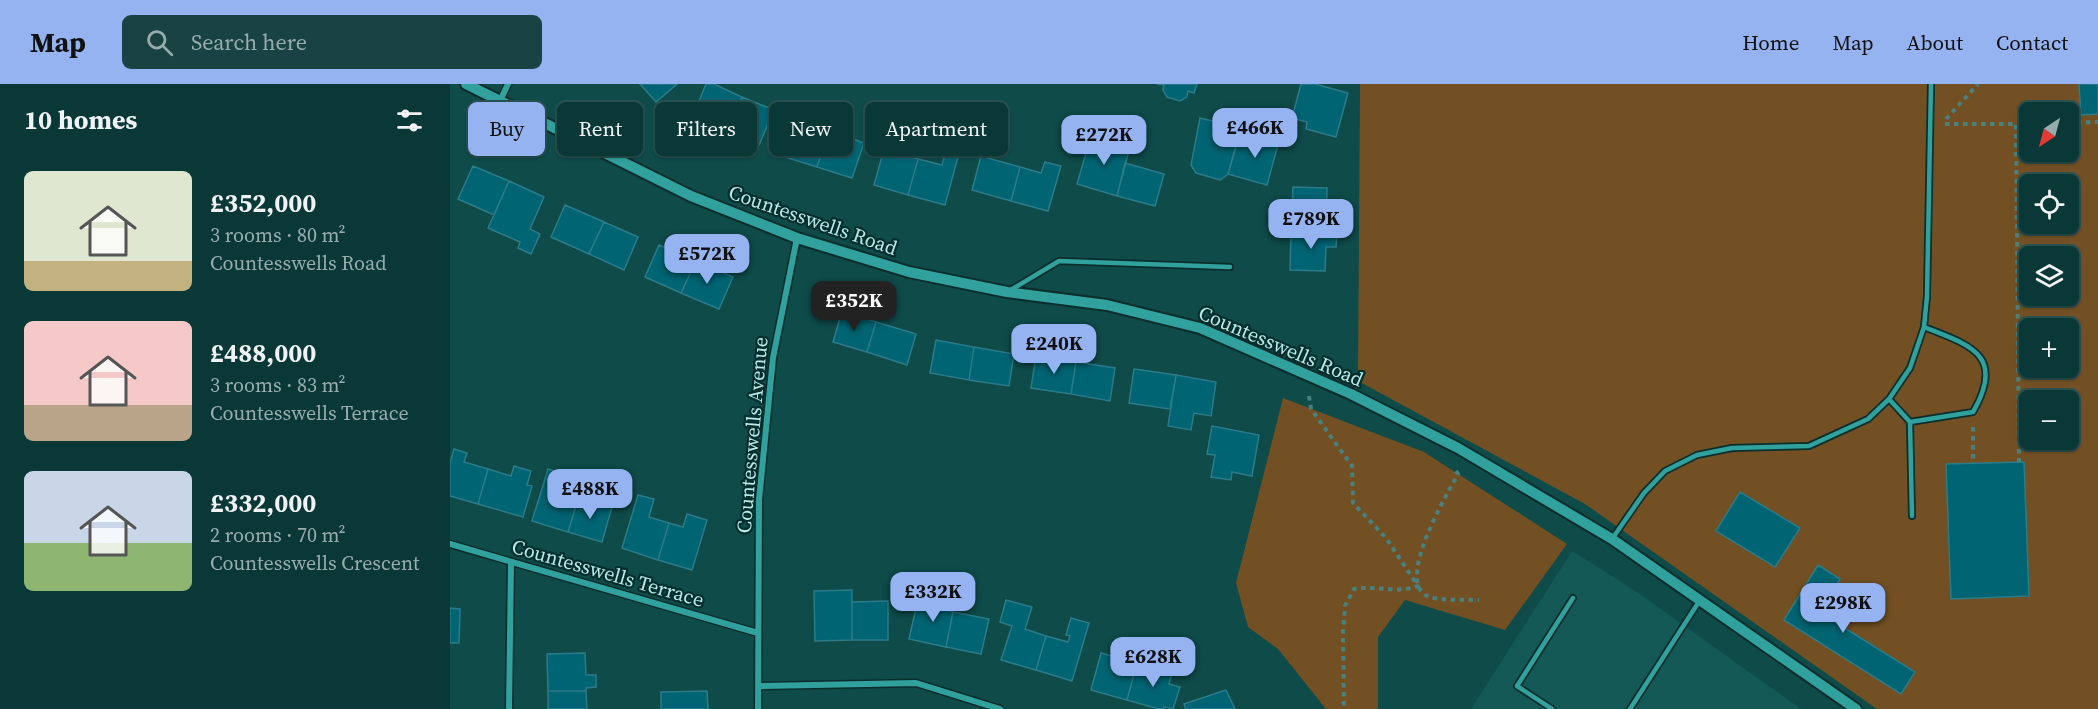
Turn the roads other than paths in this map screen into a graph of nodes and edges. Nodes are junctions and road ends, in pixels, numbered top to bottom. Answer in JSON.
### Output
{"nodes":[{"id":1,"x":466,"y":84,"type":"edge"},
{"id":2,"x":508,"y":84,"type":"edge"},
{"id":3,"x":1931,"y":84,"type":"edge"},
{"id":4,"x":500,"y":101,"type":"junction"},
{"id":5,"x":797,"y":238,"type":"junction"},
{"id":6,"x":1230,"y":267,"type":"dead end"},
{"id":7,"x":1007,"y":292,"type":"junction"},
{"id":8,"x":1924,"y":327,"type":"junction"},
{"id":9,"x":1889,"y":399,"type":"junction"},
{"id":10,"x":1910,"y":422,"type":"junction"},
{"id":11,"x":1912,"y":516,"type":"dead end"},
{"id":12,"x":1611,"y":538,"type":"junction"},
{"id":13,"x":450,"y":544,"type":"edge"},
{"id":14,"x":511,"y":563,"type":"junction"},
{"id":15,"x":1573,"y":598,"type":"dead end"},
{"id":16,"x":1700,"y":600,"type":"junction"},
{"id":17,"x":758,"y":633,"type":"junction"},
{"id":18,"x":758,"y":686,"type":"junction"},
{"id":19,"x":509,"y":709,"type":"edge"},
{"id":20,"x":758,"y":709,"type":"edge"},
{"id":21,"x":1000,"y":709,"type":"edge"},
{"id":22,"x":1552,"y":709,"type":"edge"},
{"id":23,"x":1630,"y":709,"type":"edge"},
{"id":24,"x":1856,"y":709,"type":"edge"}],
"edges":[{"from":1,"to":4,"type":"street","name":"Countesswells Road"},
{"from":2,"to":4,"type":"street"},
{"from":3,"to":8,"type":"lane"},
{"from":4,"to":5,"type":"street","name":"Countesswells Road"},
{"from":5,"to":7,"type":"street","name":"Countesswells Road"},
{"from":5,"to":17,"type":"street","name":"Countesswells Avenue"},
{"from":6,"to":7,"type":"lane"},
{"from":7,"to":12,"type":"street","name":"Countesswells Road"},
{"from":8,"to":9,"type":"lane"},
{"from":8,"to":10,"type":"lane"},
{"from":9,"to":10,"type":"lane"},
{"from":9,"to":12,"type":"lane"},
{"from":10,"to":11,"type":"lane"},
{"from":12,"to":16,"type":"street","name":"Countesswells Road"},
{"from":13,"to":14,"type":"street","name":"Countesswells Terrace"},
{"from":14,"to":17,"type":"street","name":"Countesswells Terrace"},
{"from":14,"to":19,"type":"street"},
{"from":15,"to":22,"type":"lane"},
{"from":16,"to":23,"type":"lane"},
{"from":16,"to":24,"type":"street","name":"Countesswells Road"},
{"from":17,"to":18,"type":"street","name":"Countesswells Avenue"},
{"from":18,"to":20,"type":"street","name":"Countesswells Avenue"},
{"from":18,"to":21,"type":"street"}]}
